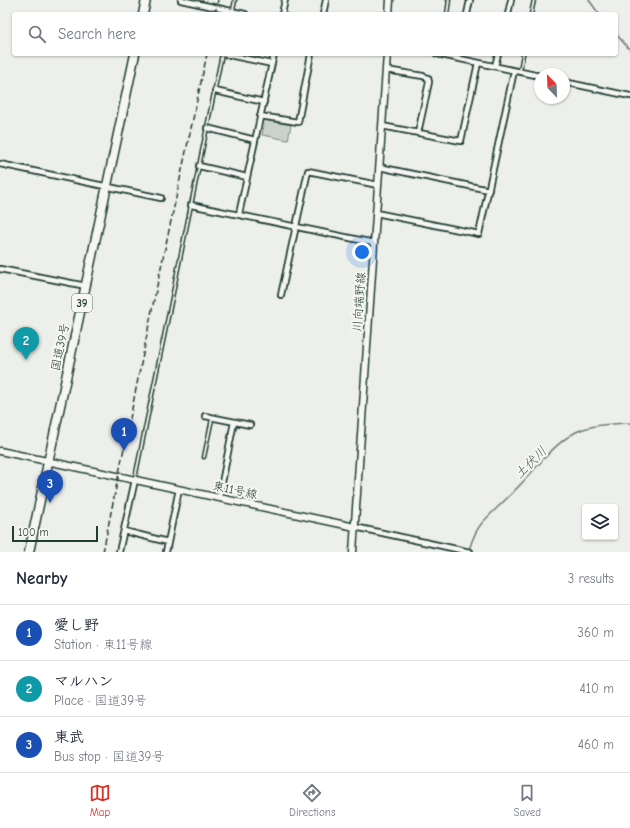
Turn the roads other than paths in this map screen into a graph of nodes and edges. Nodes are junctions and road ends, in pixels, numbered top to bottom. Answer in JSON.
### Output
{"nodes":[{"id":1,"x":146,"y":0,"type":"edge"},
{"id":2,"x":181,"y":0,"type":"edge"},
{"id":3,"x":236,"y":0,"type":"edge"},
{"id":4,"x":285,"y":0,"type":"edge"},
{"id":5,"x":326,"y":0,"type":"edge"},
{"id":6,"x":390,"y":0,"type":"edge"},
{"id":7,"x":448,"y":0,"type":"edge"},
{"id":8,"x":470,"y":0,"type":"edge"},
{"id":9,"x":511,"y":0,"type":"edge"},
{"id":10,"x":534,"y":0,"type":"edge"},
{"id":11,"x":143,"y":12,"type":"edge"},
{"id":12,"x":232,"y":12,"type":"edge"},
{"id":13,"x":282,"y":12,"type":"edge"},
{"id":14,"x":323,"y":12,"type":"edge"},
{"id":15,"x":390,"y":12,"type":"edge"},
{"id":16,"x":447,"y":12,"type":"edge"},
{"id":17,"x":467,"y":12,"type":"edge"},
{"id":18,"x":508,"y":12,"type":"edge"},
{"id":19,"x":531,"y":12,"type":"edge"},
{"id":20,"x":135,"y":56,"type":"edge"},
{"id":21,"x":223,"y":56,"type":"edge"},
{"id":22,"x":233,"y":56,"type":"edge"},
{"id":23,"x":274,"y":56,"type":"edge"},
{"id":24,"x":312,"y":56,"type":"edge"},
{"id":25,"x":387,"y":56,"type":"edge"},
{"id":26,"x":458,"y":56,"type":"edge"},
{"id":27,"x":498,"y":56,"type":"edge"},
{"id":28,"x":523,"y":56,"type":"edge"},
{"id":29,"x":478,"y":63,"type":"junction"},
{"id":30,"x":272,"y":64,"type":"junction"},
{"id":31,"x":495,"y":66,"type":"junction"},
{"id":32,"x":386,"y":70,"type":"junction"},
{"id":33,"x":514,"y":71,"type":"junction"},
{"id":34,"x":520,"y":72,"type":"junction"},
{"id":35,"x":534,"y":75,"type":"edge"},
{"id":36,"x":570,"y":83,"type":"edge"},
{"id":37,"x":215,"y":92,"type":"junction"},
{"id":38,"x":630,"y":96,"type":"edge"},
{"id":39,"x":264,"y":102,"type":"junction"},
{"id":40,"x":260,"y":116,"type":"junction"},
{"id":41,"x":382,"y":126,"type":"junction"},
{"id":42,"x":207,"y":128,"type":"junction"},
{"id":43,"x":418,"y":133,"type":"junction"},
{"id":44,"x":255,"y":140,"type":"junction"},
{"id":45,"x":0,"y":164,"type":"edge"},
{"id":46,"x":199,"y":166,"type":"junction"},
{"id":47,"x":379,"y":167,"type":"junction"},
{"id":48,"x":247,"y":177,"type":"junction"},
{"id":49,"x":378,"y":184,"type":"junction"},
{"id":50,"x":107,"y":187,"type":"junction"},
{"id":51,"x":489,"y":190,"type":"junction"},
{"id":52,"x":161,"y":198,"type":"dead end"},
{"id":53,"x":191,"y":205,"type":"junction"},
{"id":54,"x":376,"y":213,"type":"junction"},
{"id":55,"x":239,"y":214,"type":"junction"},
{"id":56,"x":297,"y":226,"type":"junction"},
{"id":57,"x":374,"y":243,"type":"junction"},
{"id":58,"x":0,"y":269,"type":"edge"},
{"id":59,"x":86,"y":286,"type":"junction"},
{"id":60,"x":281,"y":295,"type":"dead end"},
{"id":61,"x":205,"y":416,"type":"dead end"},
{"id":62,"x":212,"y":417,"type":"junction"},
{"id":63,"x":234,"y":422,"type":"junction"},
{"id":64,"x":250,"y":425,"type":"dead end"},
{"id":65,"x":0,"y":451,"type":"edge"},
{"id":66,"x":204,"y":457,"type":"dead end"},
{"id":67,"x":48,"y":462,"type":"junction"},
{"id":68,"x":135,"y":480,"type":"junction"},
{"id":69,"x":179,"y":489,"type":"junction"},
{"id":70,"x":219,"y":498,"type":"junction"},
{"id":71,"x":354,"y":527,"type":"junction"},
{"id":72,"x":124,"y":531,"type":"junction"},
{"id":73,"x":168,"y":542,"type":"junction"},
{"id":74,"x":467,"y":551,"type":"edge"},
{"id":75,"x":29,"y":552,"type":"edge"},
{"id":76,"x":119,"y":552,"type":"edge"},
{"id":77,"x":166,"y":552,"type":"edge"},
{"id":78,"x":353,"y":552,"type":"edge"}],
"edges":[{"from":1,"to":11,"type":"highway"},
{"from":2,"to":12,"type":"street"},
{"from":3,"to":12,"type":"lane"},
{"from":4,"to":13,"type":"street"},
{"from":5,"to":14,"type":"street"},
{"from":6,"to":15,"type":"main road"},
{"from":7,"to":16,"type":"lane"},
{"from":8,"to":17,"type":"street"},
{"from":9,"to":18,"type":"street"},
{"from":10,"to":19,"type":"lane"},
{"from":20,"to":50,"type":"highway","name":"国道39号","number":"39"},
{"from":21,"to":37,"type":"lane"},
{"from":22,"to":30,"type":"street"},
{"from":23,"to":30,"type":"street"},
{"from":24,"to":40,"type":"street"},
{"from":25,"to":32,"type":"main road","name":"川向端野線"},
{"from":26,"to":29,"type":"street"},
{"from":27,"to":31,"type":"street"},
{"from":28,"to":34,"type":"lane"},
{"from":29,"to":31,"type":"street"},
{"from":29,"to":43,"type":"street"},
{"from":30,"to":39,"type":"street"},
{"from":31,"to":33,"type":"street"},
{"from":32,"to":41,"type":"main road","name":"川向端野線"},
{"from":32,"to":43,"type":"street"},
{"from":33,"to":34,"type":"street"},
{"from":33,"to":51,"type":"street"},
{"from":34,"to":35,"type":"street"},
{"from":36,"to":38,"type":"street"},
{"from":37,"to":39,"type":"street"},
{"from":37,"to":42,"type":"lane"},
{"from":39,"to":40,"type":"street"},
{"from":40,"to":44,"type":"street"},
{"from":41,"to":43,"type":"street"},
{"from":41,"to":47,"type":"main road","name":"川向端野線"},
{"from":42,"to":44,"type":"street"},
{"from":42,"to":46,"type":"lane"},
{"from":44,"to":48,"type":"street"},
{"from":45,"to":50,"type":"street"},
{"from":46,"to":48,"type":"street"},
{"from":46,"to":53,"type":"lane"},
{"from":47,"to":49,"type":"main road","name":"川向端野線"},
{"from":47,"to":51,"type":"street"},
{"from":48,"to":55,"type":"street"},
{"from":49,"to":54,"type":"main road","name":"川向端野線"},
{"from":49,"to":56,"type":"street"},
{"from":50,"to":52,"type":"street"},
{"from":50,"to":59,"type":"highway","name":"国道39号","number":"39"},
{"from":51,"to":54,"type":"street"},
{"from":53,"to":55,"type":"street"},
{"from":53,"to":68,"type":"lane"},
{"from":54,"to":57,"type":"main road","name":"川向端野線"},
{"from":55,"to":56,"type":"street"},
{"from":56,"to":57,"type":"street"},
{"from":56,"to":60,"type":"street"},
{"from":57,"to":71,"type":"main road","name":"川向端野線"},
{"from":58,"to":59,"type":"street"},
{"from":59,"to":67,"type":"highway","name":"国道39号","number":"39"},
{"from":61,"to":62,"type":"street"},
{"from":62,"to":63,"type":"street"},
{"from":62,"to":66,"type":"lane"},
{"from":63,"to":64,"type":"street"},
{"from":63,"to":70,"type":"street"},
{"from":65,"to":67,"type":"main road","name":"東11号線"},
{"from":67,"to":68,"type":"main road","name":"東11号線"},
{"from":67,"to":75,"type":"highway","name":"国道39号","number":"39"},
{"from":68,"to":69,"type":"main road","name":"東11号線"},
{"from":68,"to":72,"type":"street"},
{"from":69,"to":70,"type":"main road","name":"東11号線"},
{"from":69,"to":73,"type":"street"},
{"from":70,"to":71,"type":"main road","name":"東11号線"},
{"from":71,"to":74,"type":"street","name":"東11号線"},
{"from":71,"to":78,"type":"main road","name":"川向端野線"},
{"from":72,"to":73,"type":"street"},
{"from":72,"to":76,"type":"street"},
{"from":73,"to":77,"type":"street"}]}
